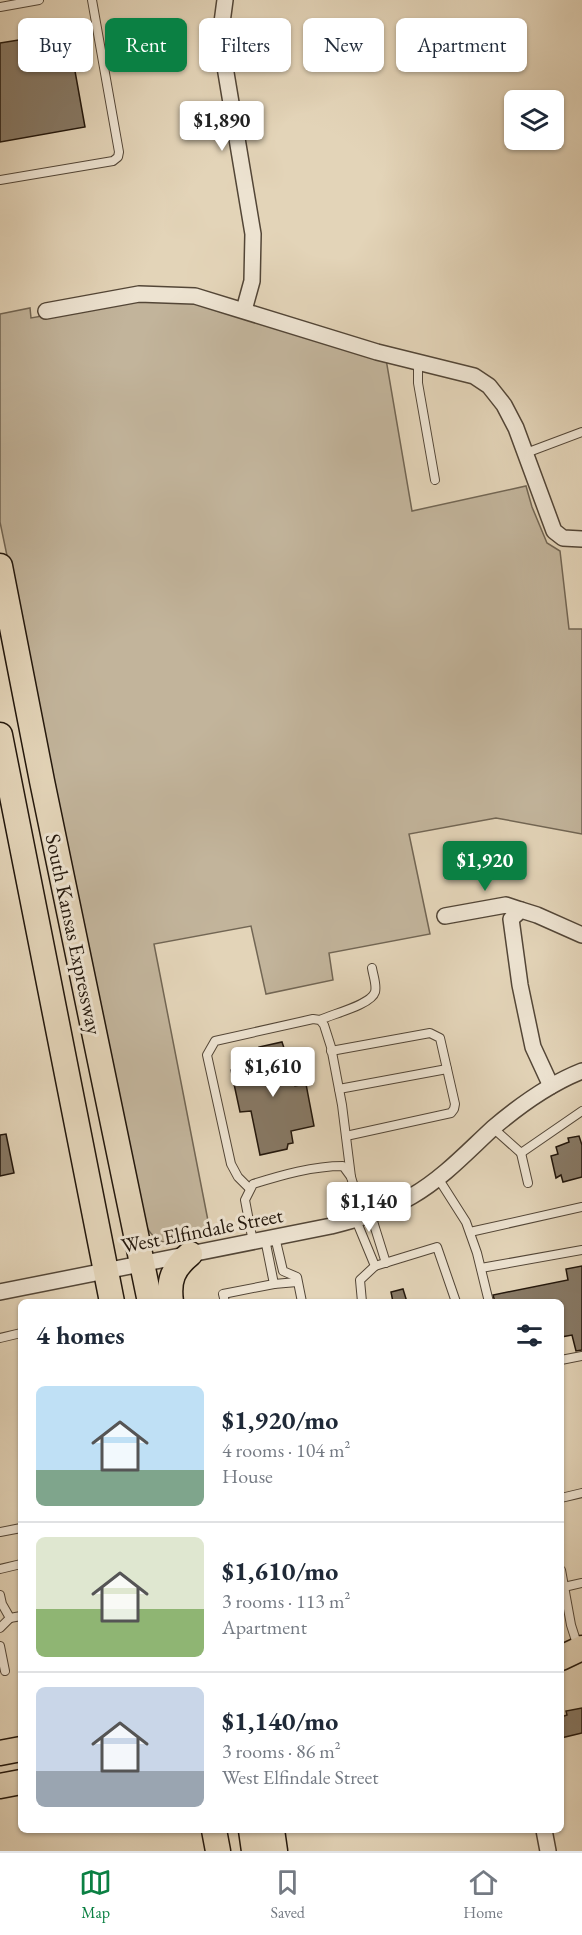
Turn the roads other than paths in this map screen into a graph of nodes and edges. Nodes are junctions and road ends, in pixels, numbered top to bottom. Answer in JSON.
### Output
{"nodes":[{"id":1,"x":39,"y":0,"type":"edge"},
{"id":2,"x":92,"y":0,"type":"edge"},
{"id":3,"x":225,"y":0,"type":"edge"},
{"id":4,"x":0,"y":7,"type":"edge"},
{"id":5,"x":0,"y":180,"type":"edge"},
{"id":6,"x":244,"y":310,"type":"junction"},
{"id":7,"x":46,"y":311,"type":"dead end"},
{"id":8,"x":418,"y":362,"type":"junction"},
{"id":9,"x":582,"y":432,"type":"edge"},
{"id":10,"x":526,"y":453,"type":"junction"},
{"id":11,"x":435,"y":480,"type":"dead end"},
{"id":12,"x":582,"y":539,"type":"edge"},
{"id":13,"x":0,"y":566,"type":"edge"},
{"id":14,"x":0,"y":735,"type":"edge"},
{"id":15,"x":520,"y":910,"type":"junction"},
{"id":16,"x":445,"y":916,"type":"dead end"},
{"id":17,"x":582,"y":935,"type":"edge"},
{"id":18,"x":372,"y":968,"type":"dead end"},
{"id":19,"x":320,"y":1020,"type":"junction"},
{"id":20,"x":331,"y":1051,"type":"junction"},
{"id":21,"x":447,"y":1069,"type":"junction"},
{"id":22,"x":582,"y":1071,"type":"edge"},
{"id":23,"x":551,"y":1086,"type":"junction"},
{"id":24,"x":339,"y":1089,"type":"junction"},
{"id":25,"x":582,"y":1111,"type":"edge"},
{"id":26,"x":493,"y":1128,"type":"junction"},
{"id":27,"x":346,"y":1136,"type":"junction"},
{"id":28,"x":520,"y":1152,"type":"junction"},
{"id":29,"x":351,"y":1176,"type":"junction"},
{"id":30,"x":438,"y":1178,"type":"junction"},
{"id":31,"x":528,"y":1183,"type":"dead end"},
{"id":32,"x":250,"y":1190,"type":"junction"},
{"id":33,"x":582,"y":1207,"type":"edge"},
{"id":34,"x":363,"y":1217,"type":"junction"},
{"id":35,"x":470,"y":1232,"type":"junction"},
{"id":36,"x":264,"y":1239,"type":"junction"},
{"id":37,"x":582,"y":1250,"type":"edge"},
{"id":38,"x":190,"y":1254,"type":"junction"},
{"id":39,"x":386,"y":1263,"type":"junction"},
{"id":40,"x":141,"y":1264,"type":"junction"},
{"id":41,"x":375,"y":1266,"type":"junction"},
{"id":42,"x":481,"y":1268,"type":"junction"},
{"id":43,"x":106,"y":1271,"type":"junction"},
{"id":44,"x":297,"y":1282,"type":"junction"},
{"id":45,"x":274,"y":1284,"type":"junction"},
{"id":46,"x":0,"y":1292,"type":"edge"},
{"id":47,"x":111,"y":1299,"type":"edge"},
{"id":48,"x":149,"y":1299,"type":"edge"},
{"id":49,"x":171,"y":1299,"type":"edge"},
{"id":50,"x":224,"y":1299,"type":"edge"},
{"id":51,"x":301,"y":1299,"type":"edge"},
{"id":52,"x":362,"y":1299,"type":"edge"},
{"id":53,"x":455,"y":1299,"type":"edge"},
{"id":54,"x":488,"y":1299,"type":"edge"},
{"id":55,"x":18,"y":1335,"type":"edge"},
{"id":56,"x":0,"y":1338,"type":"edge"},
{"id":57,"x":582,"y":1356,"type":"edge"},
{"id":58,"x":564,"y":1359,"type":"edge"},
{"id":59,"x":582,"y":1493,"type":"edge"},
{"id":60,"x":564,"y":1497,"type":"edge"},
{"id":61,"x":18,"y":1529,"type":"edge"},
{"id":62,"x":0,"y":1532,"type":"edge"},
{"id":63,"x":18,"y":1565,"type":"edge"},
{"id":64,"x":0,"y":1569,"type":"edge"},
{"id":65,"x":582,"y":1583,"type":"edge"},
{"id":66,"x":564,"y":1587,"type":"joint"},
{"id":67,"x":0,"y":1595,"type":"edge"},
{"id":68,"x":18,"y":1617,"type":"edge"},
{"id":69,"x":10,"y":1618,"type":"junction"},
{"id":70,"x":0,"y":1628,"type":"edge"},
{"id":71,"x":0,"y":1646,"type":"edge"},
{"id":72,"x":573,"y":1649,"type":"edge"},
{"id":73,"x":14,"y":1669,"type":"dead end"},
{"id":74,"x":2,"y":1671,"type":"edge"},
{"id":75,"x":18,"y":1750,"type":"edge"},
{"id":76,"x":0,"y":1753,"type":"edge"},
{"id":77,"x":18,"y":1783,"type":"edge"},
{"id":78,"x":0,"y":1786,"type":"edge"},
{"id":79,"x":18,"y":1794,"type":"edge"},
{"id":80,"x":0,"y":1797,"type":"edge"},
{"id":81,"x":215,"y":1833,"type":"edge"},
{"id":82,"x":251,"y":1833,"type":"edge"},
{"id":83,"x":272,"y":1833,"type":"edge"},
{"id":84,"x":545,"y":1833,"type":"edge"},
{"id":85,"x":218,"y":1851,"type":"edge"},
{"id":86,"x":254,"y":1851,"type":"edge"},
{"id":87,"x":274,"y":1851,"type":"edge"},
{"id":88,"x":548,"y":1851,"type":"edge"}],
"edges":[{"from":1,"to":4,"type":"lane"},
{"from":2,"to":5,"type":"lane"},
{"from":3,"to":6,"type":"street"},
{"from":6,"to":7,"type":"street"},
{"from":6,"to":8,"type":"street"},
{"from":8,"to":10,"type":"street"},
{"from":8,"to":11,"type":"lane"},
{"from":9,"to":10,"type":"lane"},
{"from":10,"to":12,"type":"street"},
{"from":13,"to":40,"type":"main road","name":"South Kansas Expressway"},
{"from":14,"to":43,"type":"main road","name":"South Kansas Expressway"},
{"from":15,"to":16,"type":"street"},
{"from":15,"to":17,"type":"street"},
{"from":15,"to":23,"type":"street"},
{"from":18,"to":19,"type":"lane"},
{"from":19,"to":20,"type":"lane"},
{"from":19,"to":32,"type":"lane"},
{"from":20,"to":21,"type":"lane"},
{"from":20,"to":24,"type":"lane"},
{"from":21,"to":24,"type":"lane"},
{"from":21,"to":27,"type":"lane"},
{"from":22,"to":23,"type":"street","name":"West Elfindale Street"},
{"from":23,"to":26,"type":"street","name":"West Elfindale Street"},
{"from":24,"to":27,"type":"lane"},
{"from":25,"to":28,"type":"lane"},
{"from":26,"to":28,"type":"lane"},
{"from":26,"to":30,"type":"street","name":"West Elfindale Street"},
{"from":27,"to":29,"type":"lane"},
{"from":28,"to":31,"type":"lane"},
{"from":29,"to":32,"type":"lane"},
{"from":29,"to":34,"type":"lane"},
{"from":30,"to":34,"type":"street","name":"West Elfindale Street"},
{"from":30,"to":35,"type":"lane"},
{"from":32,"to":36,"type":"lane"},
{"from":33,"to":35,"type":"lane"},
{"from":34,"to":36,"type":"street","name":"West Elfindale Street"},
{"from":34,"to":39,"type":"lane"},
{"from":34,"to":41,"type":"lane"},
{"from":35,"to":42,"type":"lane"},
{"from":36,"to":38,"type":"street","name":"West Elfindale Street"},
{"from":36,"to":44,"type":"lane"},
{"from":36,"to":45,"type":"lane"},
{"from":37,"to":42,"type":"lane"},
{"from":38,"to":40,"type":"street","name":"West Elfindale Street"},
{"from":38,"to":49,"type":"main road"},
{"from":39,"to":41,"type":"lane"},
{"from":39,"to":53,"type":"lane"},
{"from":40,"to":43,"type":"street","name":"West Elfindale Street"},
{"from":40,"to":48,"type":"main road","name":"South Kansas Expressway"},
{"from":41,"to":52,"type":"lane"},
{"from":42,"to":54,"type":"lane"},
{"from":43,"to":46,"type":"street","name":"West Elfindale Street"},
{"from":43,"to":47,"type":"main road","name":"South Kansas Expressway"},
{"from":44,"to":45,"type":"lane"},
{"from":44,"to":51,"type":"lane"},
{"from":45,"to":50,"type":"lane"},
{"from":55,"to":56,"type":"lane"},
{"from":57,"to":58,"type":"lane"},
{"from":59,"to":60,"type":"lane"},
{"from":61,"to":62,"type":"lane"},
{"from":63,"to":64,"type":"lane"},
{"from":65,"to":66,"type":"lane"},
{"from":66,"to":72,"type":"lane"},
{"from":67,"to":69,"type":"lane"},
{"from":68,"to":69,"type":"lane"},
{"from":69,"to":70,"type":"lane"},
{"from":71,"to":74,"type":"lane"},
{"from":73,"to":74,"type":"lane"},
{"from":75,"to":76,"type":"main road"},
{"from":77,"to":78,"type":"main road"},
{"from":79,"to":80,"type":"main road"},
{"from":81,"to":85,"type":"main road"},
{"from":82,"to":86,"type":"main road"},
{"from":83,"to":87,"type":"main road"},
{"from":84,"to":88,"type":"street"}]}
